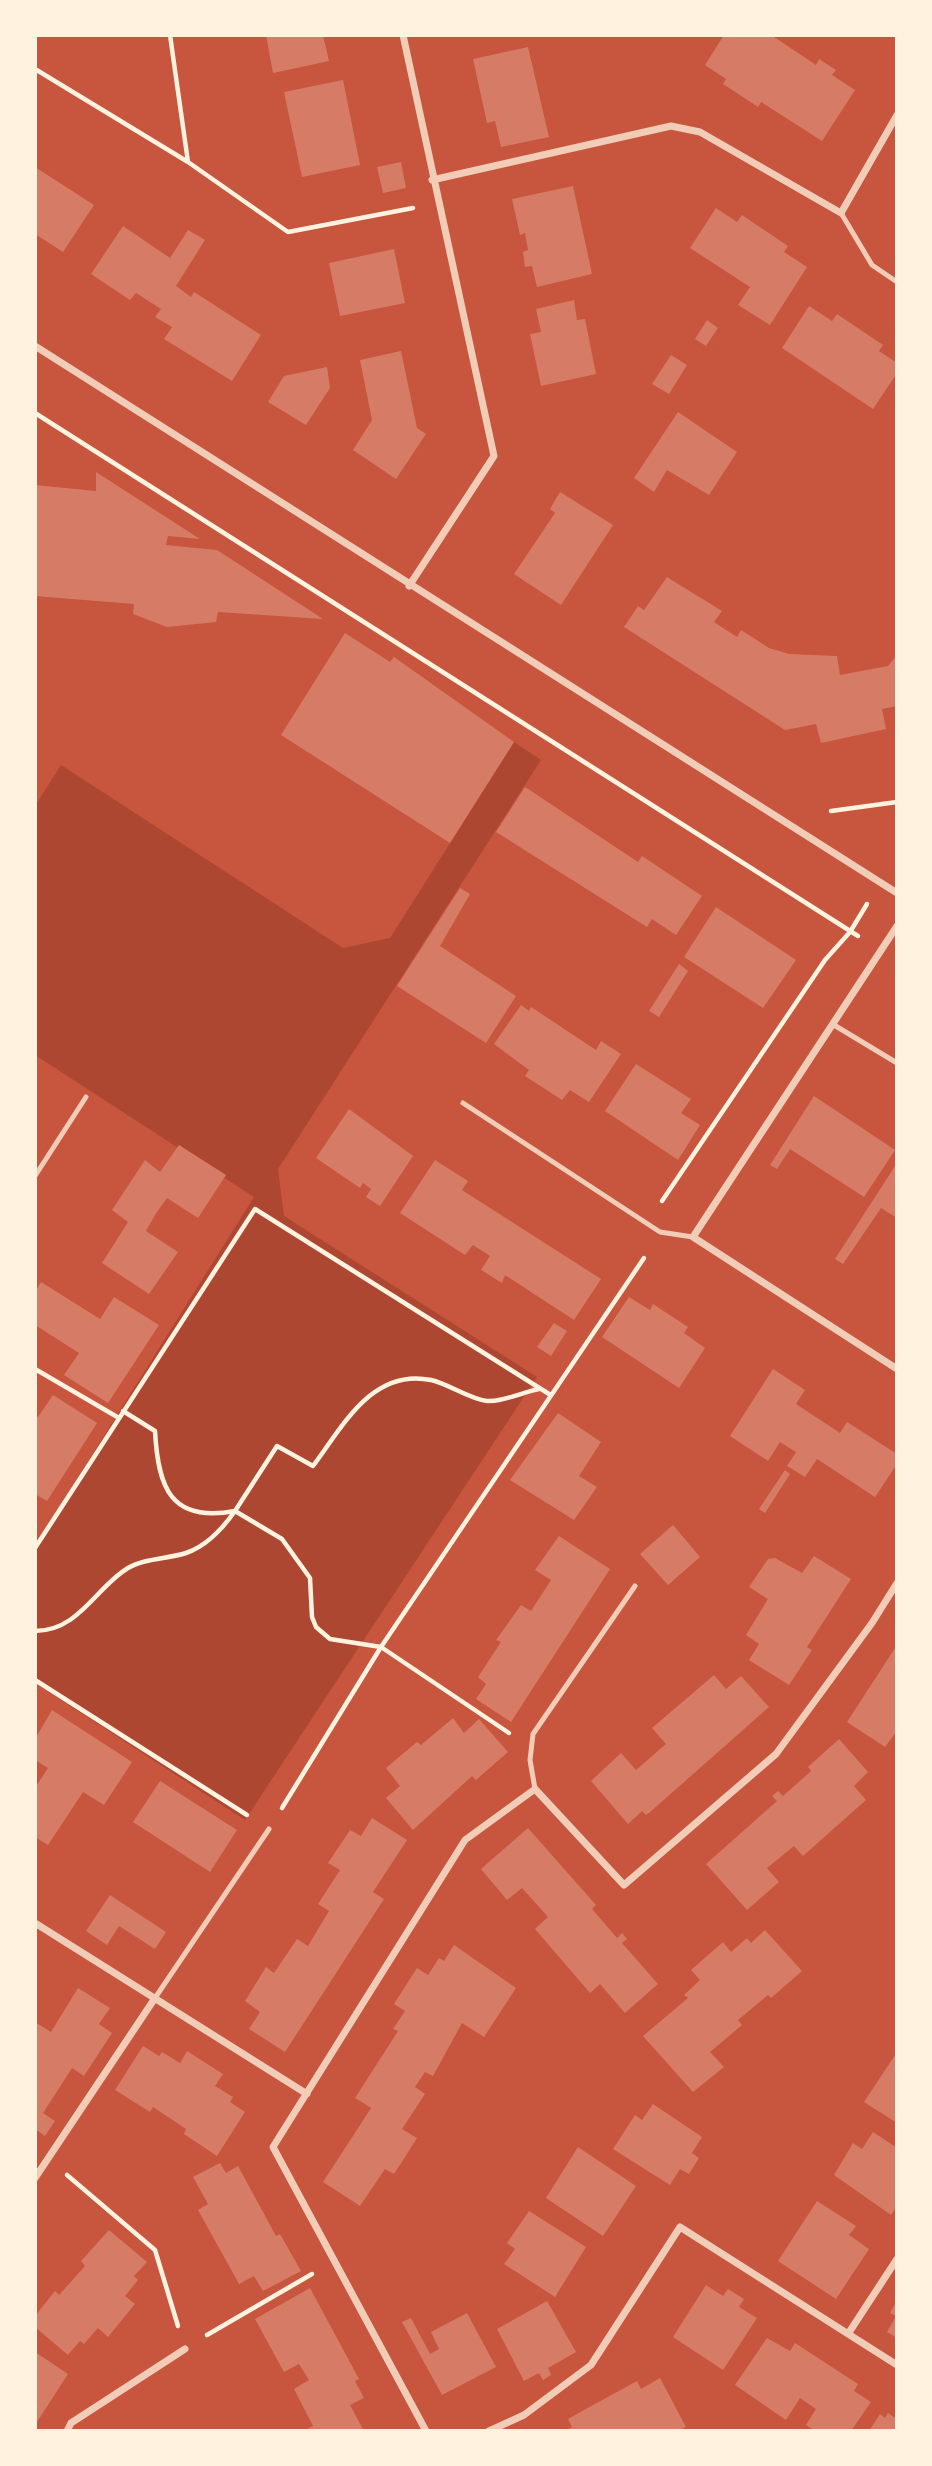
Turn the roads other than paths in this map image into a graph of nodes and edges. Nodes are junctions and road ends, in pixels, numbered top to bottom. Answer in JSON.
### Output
{"nodes":[{"id":1,"x":403,"y":35,"type":"edge"},
{"id":2,"x":897,"y":116,"type":"edge"},
{"id":3,"x":432,"y":180,"type":"junction"},
{"id":4,"x":841,"y":213,"type":"junction"},
{"id":5,"x":897,"y":282,"type":"edge"},
{"id":6,"x":35,"y":346,"type":"edge"},
{"id":7,"x":409,"y":586,"type":"junction"},
{"id":8,"x":897,"y":893,"type":"edge"},
{"id":9,"x":897,"y":926,"type":"edge"},
{"id":10,"x":834,"y":1025,"type":"junction"},
{"id":11,"x":897,"y":1063,"type":"edge"},
{"id":12,"x":86,"y":1097,"type":"dead end"},
{"id":13,"x":463,"y":1104,"type":"dead end"},
{"id":14,"x":35,"y":1176,"type":"edge"},
{"id":15,"x":693,"y":1237,"type":"junction"},
{"id":16,"x":897,"y":1369,"type":"edge"},
{"id":17,"x":897,"y":1583,"type":"edge"},
{"id":18,"x":635,"y":1586,"type":"dead end"},
{"id":19,"x":535,"y":1789,"type":"junction"},
{"id":20,"x":269,"y":1829,"type":"road end"},
{"id":21,"x":35,"y":1923,"type":"edge"},
{"id":22,"x":155,"y":1998,"type":"junction"},
{"id":23,"x":307,"y":2094,"type":"junction"},
{"id":24,"x":35,"y":2178,"type":"edge"},
{"id":25,"x":897,"y":2259,"type":"edge"},
{"id":26,"x":848,"y":2334,"type":"junction"},
{"id":27,"x":185,"y":2349,"type":"road end"},
{"id":28,"x":897,"y":2365,"type":"edge"},
{"id":29,"x":67,"y":2431,"type":"edge"},
{"id":30,"x":426,"y":2431,"type":"edge"},
{"id":31,"x":489,"y":2431,"type":"edge"}],
"edges":[{"from":1,"to":3,"type":"street"},
{"from":2,"to":4,"type":"street"},
{"from":3,"to":4,"type":"street"},
{"from":3,"to":7,"type":"street"},
{"from":4,"to":5,"type":"lane"},
{"from":6,"to":7,"type":"street"},
{"from":7,"to":8,"type":"street"},
{"from":9,"to":10,"type":"street"},
{"from":10,"to":11,"type":"lane"},
{"from":10,"to":15,"type":"street"},
{"from":12,"to":14,"type":"lane"},
{"from":13,"to":15,"type":"lane"},
{"from":15,"to":16,"type":"street"},
{"from":17,"to":19,"type":"street"},
{"from":18,"to":19,"type":"lane"},
{"from":19,"to":23,"type":"street"},
{"from":20,"to":22,"type":"lane"},
{"from":21,"to":22,"type":"street"},
{"from":22,"to":23,"type":"street"},
{"from":22,"to":24,"type":"street"},
{"from":23,"to":30,"type":"street"},
{"from":25,"to":26,"type":"street"},
{"from":26,"to":28,"type":"street"},
{"from":26,"to":31,"type":"street"},
{"from":27,"to":29,"type":"street"}]}
